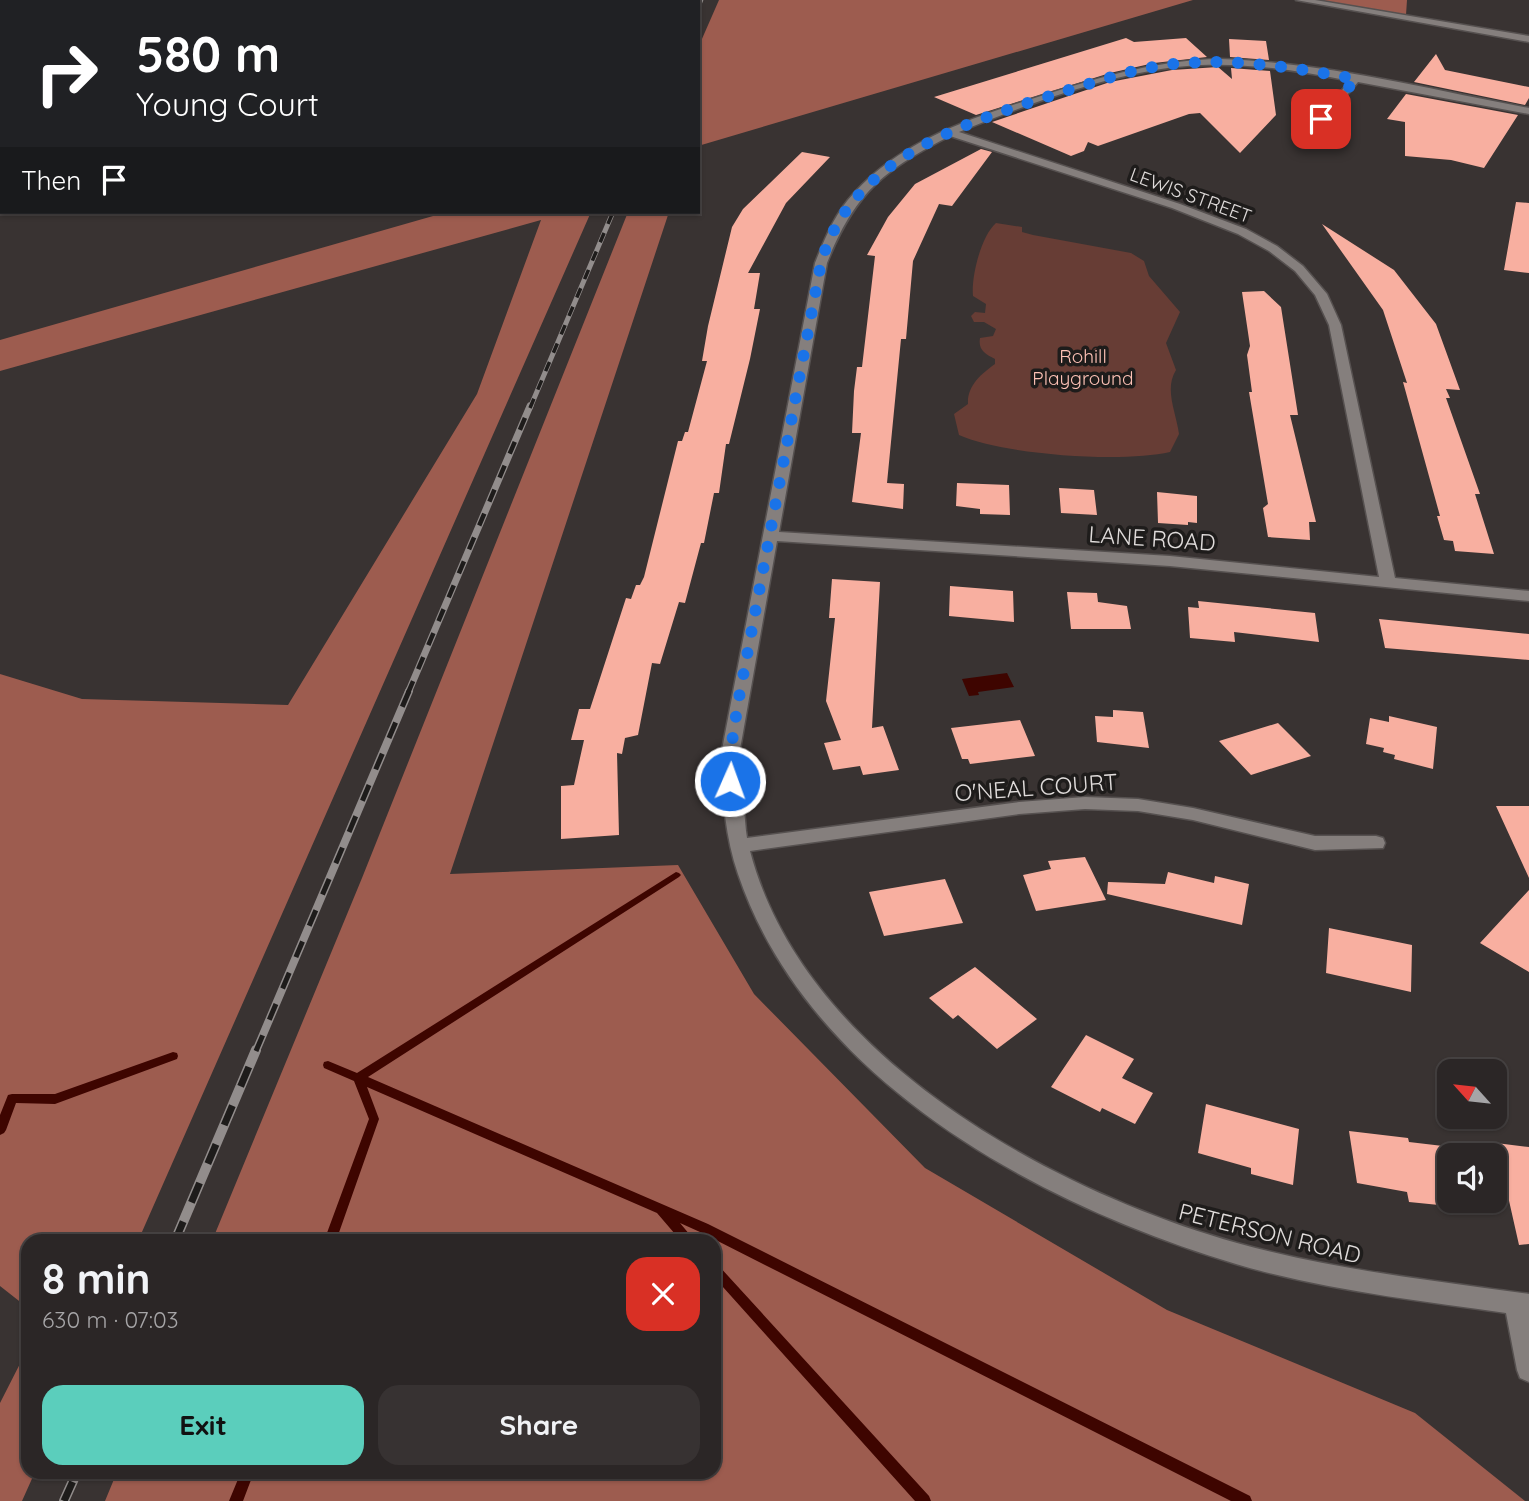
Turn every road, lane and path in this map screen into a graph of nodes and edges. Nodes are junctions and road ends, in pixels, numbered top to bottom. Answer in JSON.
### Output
{"nodes":[{"id":1,"x":1300,"y":0,"type":"edge"},
{"id":2,"x":1529,"y":39,"type":"edge"},
{"id":3,"x":1356,"y":79,"type":"junction"},
{"id":4,"x":1529,"y":111,"type":"edge"},
{"id":5,"x":949,"y":132,"type":"junction"},
{"id":6,"x":1331,"y":142,"type":"dead end"},
{"id":7,"x":770,"y":536,"type":"junction"},
{"id":8,"x":1388,"y":582,"type":"junction"},
{"id":9,"x":1529,"y":596,"type":"edge"},
{"id":10,"x":1376,"y":843,"type":"dead end"},
{"id":11,"x":739,"y":846,"type":"junction"},
{"id":12,"x":1522,"y":1304,"type":"edge"},
{"id":13,"x":1529,"y":1370,"type":"edge"}],
"edges":[{"from":1,"to":2,"type":"street"},
{"from":3,"to":4,"type":"street","name":"PETERSON ROAD"},
{"from":3,"to":5,"type":"street","name":"PETERSON ROAD"},
{"from":3,"to":6,"type":"street"},
{"from":5,"to":7,"type":"street","name":"PETERSON ROAD"},
{"from":5,"to":8,"type":"street","name":"LEWIS STREET"},
{"from":7,"to":8,"type":"street","name":"LANE ROAD"},
{"from":7,"to":11,"type":"street","name":"PETERSON ROAD"},
{"from":8,"to":9,"type":"street","name":"LANE ROAD"},
{"from":10,"to":11,"type":"street","name":"O'NEAL COURT"},
{"from":11,"to":12,"type":"street","name":"PETERSON ROAD"},
{"from":12,"to":13,"type":"street"}]}
